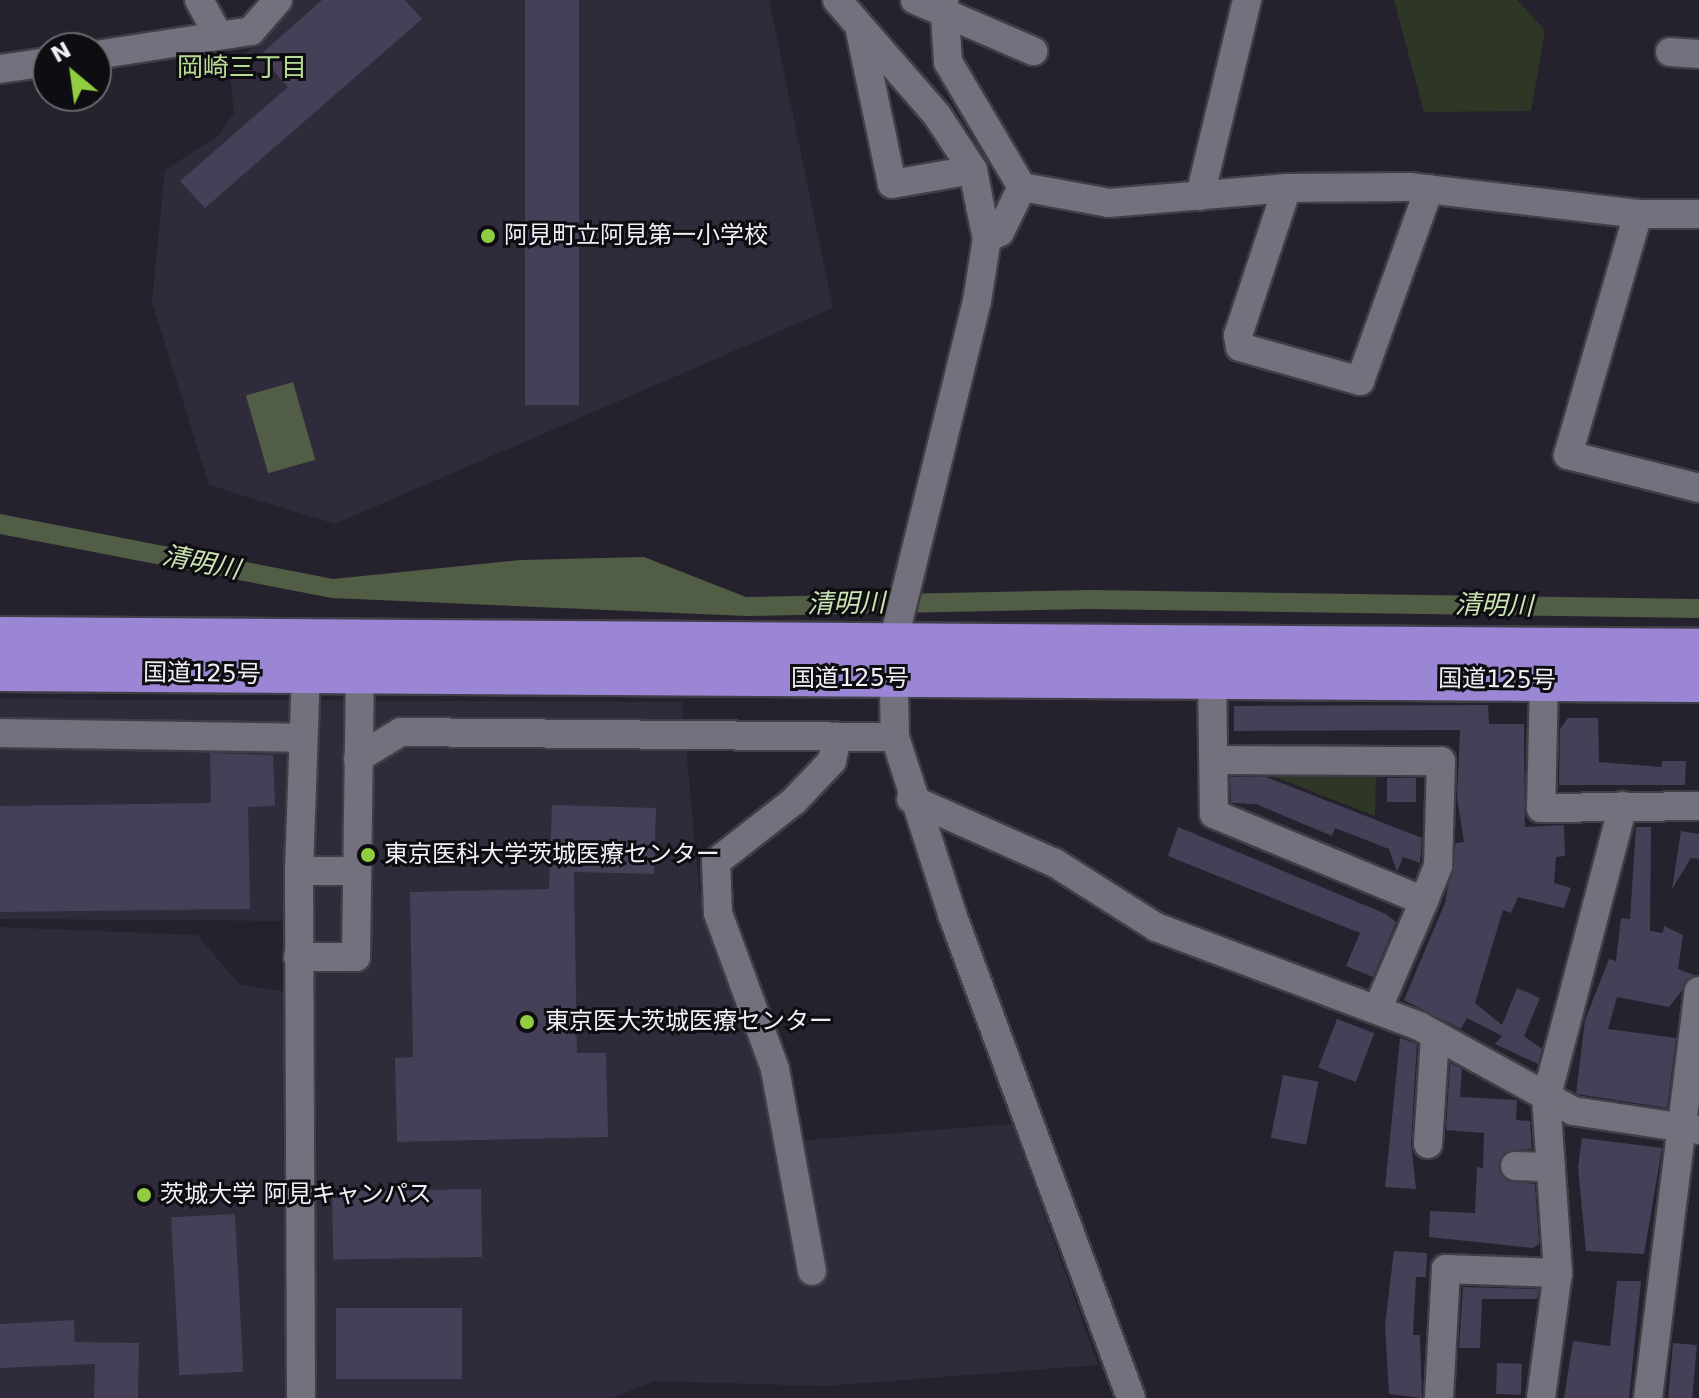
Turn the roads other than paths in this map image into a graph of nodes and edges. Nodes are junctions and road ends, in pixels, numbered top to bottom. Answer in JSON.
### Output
{"nodes":[{"id":1,"x":199,"y":0,"type":"edge"},
{"id":2,"x":278,"y":0,"type":"edge"},
{"id":3,"x":837,"y":0,"type":"edge"},
{"id":4,"x":1247,"y":0,"type":"edge"},
{"id":5,"x":934,"y":3,"type":"edge"},
{"id":6,"x":859,"y":25,"type":"junction"},
{"id":7,"x":217,"y":33,"type":"junction"},
{"id":8,"x":1033,"y":51,"type":"dead end"},
{"id":9,"x":112,"y":52,"type":"edge"},
{"id":10,"x":1670,"y":52,"type":"dead end"},
{"id":11,"x":1699,"y":54,"type":"edge"},
{"id":12,"x":32,"y":64,"type":"edge"},
{"id":13,"x":0,"y":69,"type":"edge"},
{"id":14,"x":973,"y":170,"type":"junction"},
{"id":15,"x":1022,"y":187,"type":"junction"},
{"id":16,"x":1287,"y":188,"type":"junction"},
{"id":17,"x":1429,"y":189,"type":"junction"},
{"id":18,"x":1200,"y":196,"type":"junction"},
{"id":19,"x":1638,"y":214,"type":"junction"},
{"id":20,"x":1699,"y":214,"type":"edge"},
{"id":21,"x":987,"y":238,"type":"junction"},
{"id":22,"x":1698,"y":481,"type":"edge"},
{"id":23,"x":0,"y":637,"type":"edge"},
{"id":24,"x":338,"y":643,"type":"junction"},
{"id":25,"x":1699,"y":649,"type":"edge"},
{"id":26,"x":893,"y":661,"type":"junction"},
{"id":27,"x":0,"y":671,"type":"edge"},
{"id":28,"x":306,"y":675,"type":"junction"},
{"id":29,"x":360,"y":676,"type":"junction"},
{"id":30,"x":1212,"y":676,"type":"junction"},
{"id":31,"x":1544,"y":680,"type":"junction"},
{"id":32,"x":1699,"y":682,"type":"edge"},
{"id":33,"x":0,"y":733,"type":"edge"},
{"id":34,"x":837,"y":736,"type":"junction"},
{"id":35,"x":895,"y":737,"type":"junction"},
{"id":36,"x":303,"y":738,"type":"junction"},
{"id":37,"x":358,"y":758,"type":"junction"},
{"id":38,"x":1214,"y":760,"type":"junction"},
{"id":39,"x":911,"y":799,"type":"junction"},
{"id":40,"x":1623,"y":806,"type":"junction"},
{"id":41,"x":1699,"y":806,"type":"edge"},
{"id":42,"x":299,"y":871,"type":"junction"},
{"id":43,"x":356,"y":871,"type":"junction"},
{"id":44,"x":1424,"y":901,"type":"junction"},
{"id":45,"x":298,"y":957,"type":"junction"},
{"id":46,"x":1699,"y":991,"type":"edge"},
{"id":47,"x":1378,"y":1008,"type":"junction"},
{"id":48,"x":1435,"y":1035,"type":"junction"},
{"id":49,"x":1546,"y":1099,"type":"junction"},
{"id":50,"x":1690,"y":1129,"type":"edge"},
{"id":51,"x":1428,"y":1144,"type":"dead end"},
{"id":52,"x":1515,"y":1166,"type":"dead end"},
{"id":53,"x":1551,"y":1167,"type":"junction"},
{"id":54,"x":812,"y":1271,"type":"dead end"},
{"id":55,"x":1558,"y":1273,"type":"junction"},
{"id":56,"x":301,"y":1398,"type":"edge"},
{"id":57,"x":1131,"y":1398,"type":"edge"},
{"id":58,"x":1439,"y":1398,"type":"edge"},
{"id":59,"x":1541,"y":1398,"type":"edge"},
{"id":60,"x":1648,"y":1398,"type":"edge"}],
"edges":[{"from":1,"to":7,"type":"street"},
{"from":2,"to":7,"type":"street"},
{"from":3,"to":6,"type":"street"},
{"from":4,"to":18,"type":"street"},
{"from":5,"to":8,"type":"street"},
{"from":5,"to":15,"type":"street"},
{"from":6,"to":14,"type":"street"},
{"from":6,"to":14,"type":"street"},
{"from":7,"to":9,"type":"street"},
{"from":10,"to":11,"type":"street"},
{"from":12,"to":13,"type":"street"},
{"from":14,"to":21,"type":"street"},
{"from":15,"to":18,"type":"street"},
{"from":15,"to":21,"type":"street"},
{"from":16,"to":17,"type":"street"},
{"from":16,"to":17,"type":"street"},
{"from":16,"to":18,"type":"street"},
{"from":17,"to":19,"type":"street"},
{"from":19,"to":20,"type":"street"},
{"from":19,"to":22,"type":"street"},
{"from":21,"to":26,"type":"street"},
{"from":23,"to":24,"type":"highway","name":"国道125号"},
{"from":24,"to":26,"type":"highway","name":"国道125号"},
{"from":24,"to":28,"type":"street"},
{"from":24,"to":29,"type":"street"},
{"from":25,"to":26,"type":"highway","name":"国道125号"},
{"from":26,"to":29,"type":"highway","name":"国道125号"},
{"from":26,"to":30,"type":"highway","name":"国道125号"},
{"from":26,"to":35,"type":"street"},
{"from":27,"to":28,"type":"highway","name":"国道125号"},
{"from":28,"to":29,"type":"highway","name":"国道125号"},
{"from":28,"to":36,"type":"street"},
{"from":29,"to":37,"type":"street"},
{"from":30,"to":31,"type":"highway","name":"国道125号"},
{"from":30,"to":38,"type":"street"},
{"from":31,"to":32,"type":"highway","name":"国道125号"},
{"from":31,"to":40,"type":"street"},
{"from":33,"to":36,"type":"street"},
{"from":34,"to":35,"type":"street"},
{"from":34,"to":37,"type":"street"},
{"from":34,"to":54,"type":"street"},
{"from":35,"to":39,"type":"street"},
{"from":36,"to":42,"type":"street"},
{"from":37,"to":43,"type":"street"},
{"from":38,"to":44,"type":"street"},
{"from":38,"to":44,"type":"street"},
{"from":39,"to":47,"type":"street"},
{"from":39,"to":57,"type":"street"},
{"from":40,"to":41,"type":"street"},
{"from":40,"to":49,"type":"street"},
{"from":42,"to":43,"type":"street"},
{"from":42,"to":45,"type":"street"},
{"from":43,"to":45,"type":"street"},
{"from":44,"to":47,"type":"street"},
{"from":45,"to":56,"type":"street"},
{"from":46,"to":50,"type":"street"},
{"from":47,"to":48,"type":"street"},
{"from":48,"to":49,"type":"street"},
{"from":48,"to":51,"type":"street"},
{"from":49,"to":50,"type":"street"},
{"from":49,"to":53,"type":"street"},
{"from":50,"to":60,"type":"street"},
{"from":52,"to":53,"type":"street"},
{"from":53,"to":55,"type":"street"},
{"from":55,"to":58,"type":"street"},
{"from":55,"to":59,"type":"street"}]}
